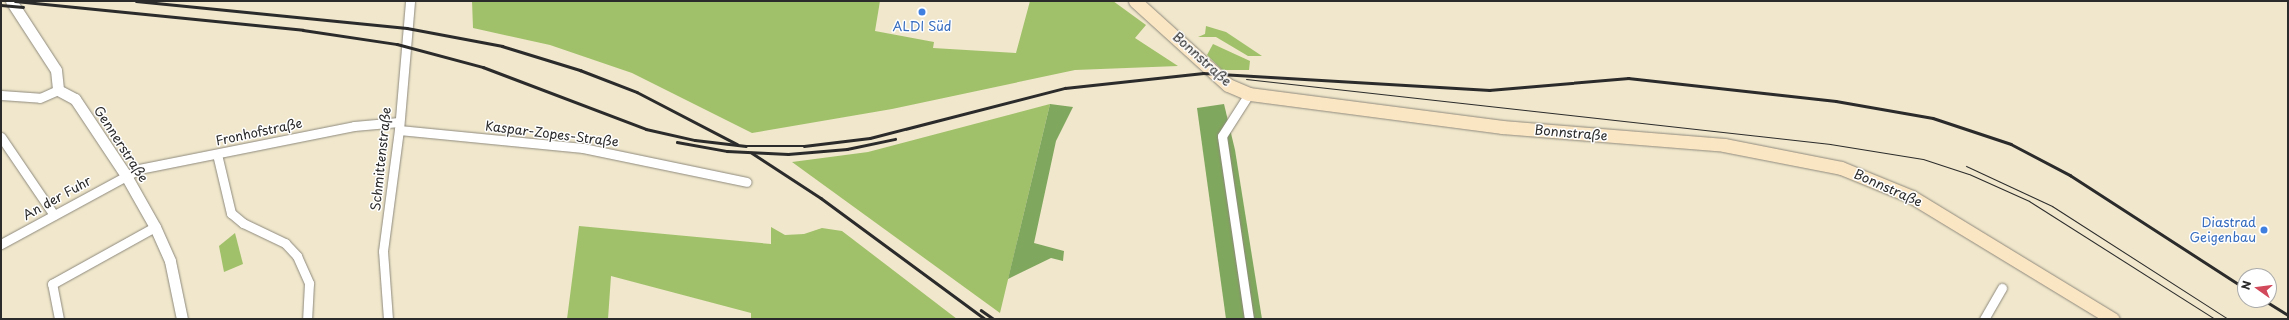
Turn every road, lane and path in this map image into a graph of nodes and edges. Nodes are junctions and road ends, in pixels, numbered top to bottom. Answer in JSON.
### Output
{"nodes":[{"id":1,"x":12,"y":1,"type":"edge"},
{"id":2,"x":410,"y":1,"type":"edge"},
{"id":3,"x":1135,"y":1,"type":"edge"},
{"id":4,"x":58,"y":90,"type":"junction"},
{"id":5,"x":1249,"y":94,"type":"junction"},
{"id":6,"x":1,"y":95,"type":"edge"},
{"id":7,"x":399,"y":126,"type":"junction"},
{"id":8,"x":1,"y":137,"type":"edge"},
{"id":9,"x":217,"y":154,"type":"junction"},
{"id":10,"x":125,"y":174,"type":"junction"},
{"id":11,"x":747,"y":182,"type":"dead end"},
{"id":12,"x":54,"y":215,"type":"junction"},
{"id":13,"x":155,"y":227,"type":"junction"},
{"id":14,"x":1,"y":244,"type":"edge"},
{"id":15,"x":2002,"y":288,"type":"dead end"},
{"id":16,"x":59,"y":319,"type":"edge"},
{"id":17,"x":182,"y":319,"type":"edge"},
{"id":18,"x":307,"y":319,"type":"edge"},
{"id":19,"x":388,"y":319,"type":"edge"},
{"id":20,"x":1249,"y":319,"type":"edge"},
{"id":21,"x":1984,"y":319,"type":"edge"},
{"id":22,"x":2113,"y":319,"type":"edge"}],
"edges":[{"from":1,"to":4,"type":"street"},
{"from":2,"to":7,"type":"street","name":"Schmittenstraße"},
{"from":3,"to":5,"type":"main road","name":"Bonnstraße"},
{"from":4,"to":6,"type":"street"},
{"from":4,"to":10,"type":"street","name":"Gennerstraße"},
{"from":5,"to":20,"type":"street"},
{"from":5,"to":22,"type":"main road","name":"Bonnstraße"},
{"from":7,"to":9,"type":"street","name":"Fronhofstraße"},
{"from":7,"to":11,"type":"street","name":"Kaspar-Zopes-Straße"},
{"from":7,"to":19,"type":"street","name":"Schmittenstraße"},
{"from":8,"to":12,"type":"street"},
{"from":9,"to":10,"type":"street","name":"Fronhofstraße"},
{"from":9,"to":18,"type":"street"},
{"from":10,"to":12,"type":"street","name":"An der Fuhr"},
{"from":10,"to":13,"type":"street","name":"Gennerstraße"},
{"from":12,"to":14,"type":"street","name":"An der Fuhr"},
{"from":13,"to":16,"type":"street"},
{"from":13,"to":17,"type":"street","name":"Gennerstraße"},
{"from":15,"to":21,"type":"street"}]}
